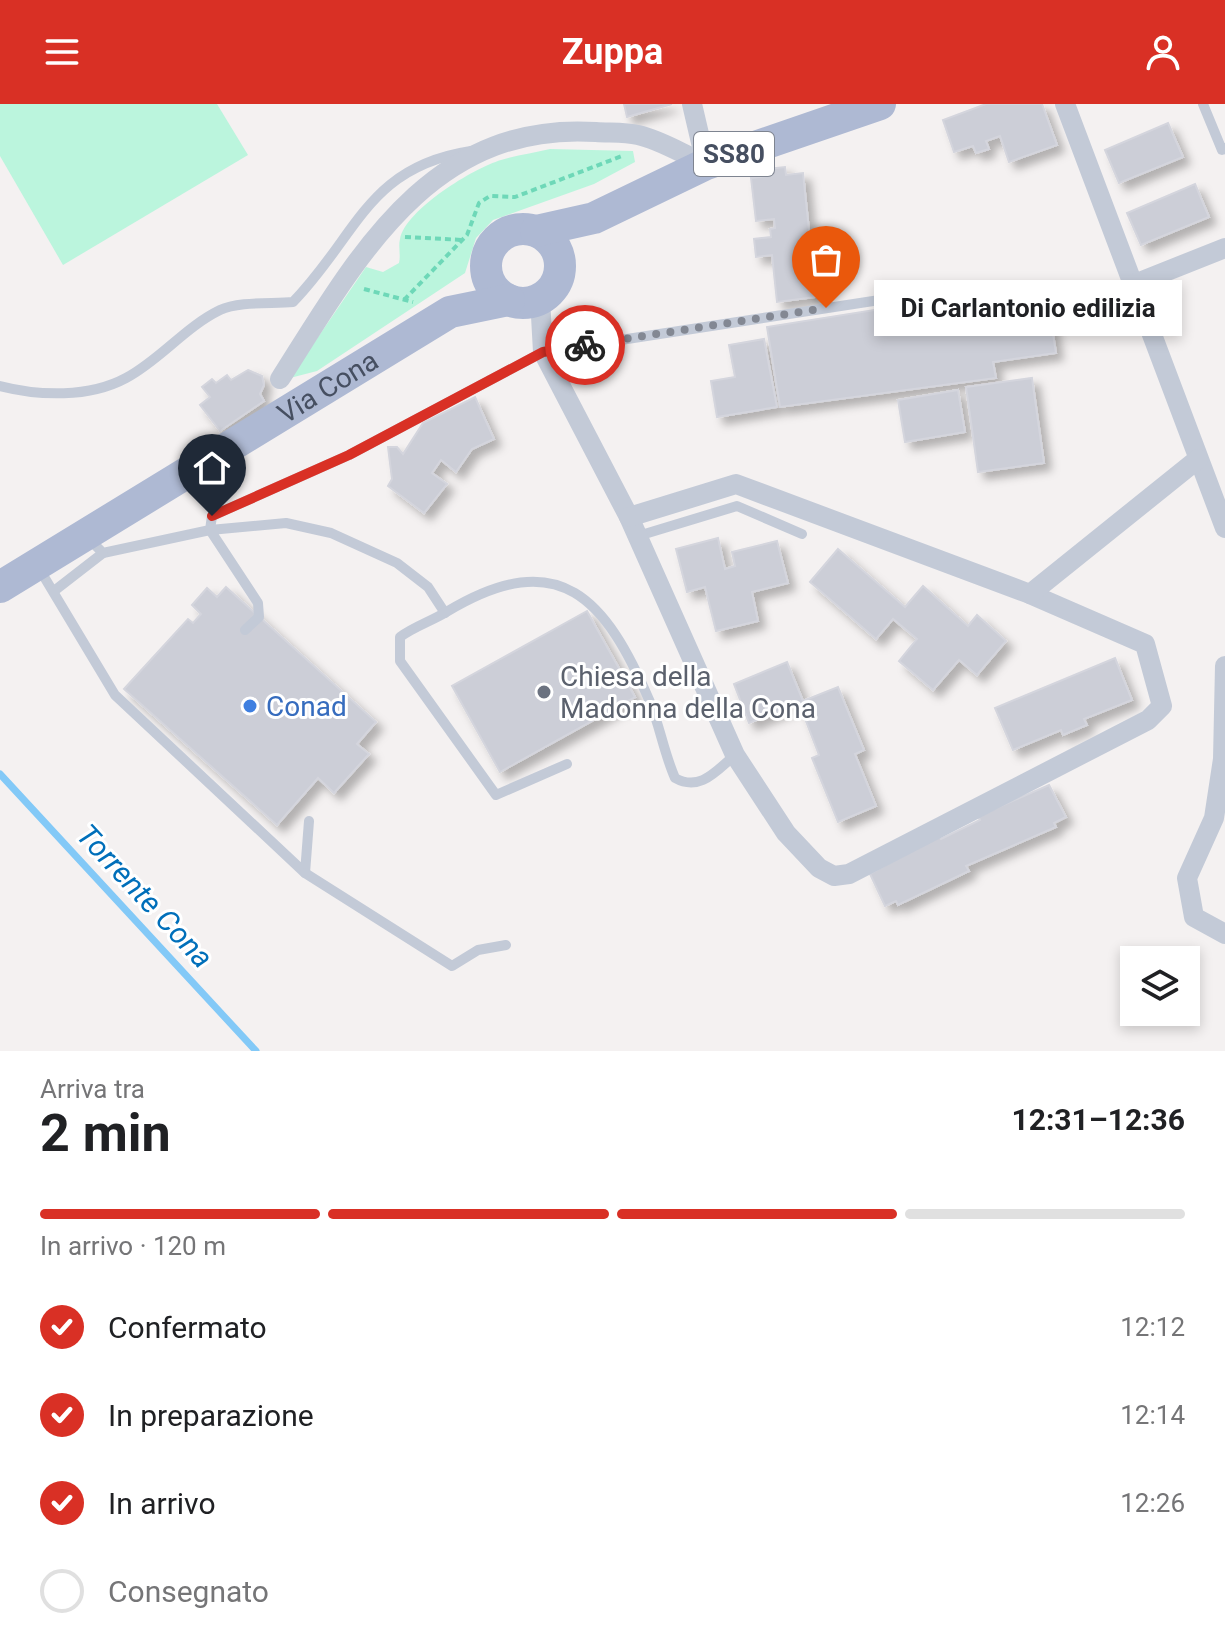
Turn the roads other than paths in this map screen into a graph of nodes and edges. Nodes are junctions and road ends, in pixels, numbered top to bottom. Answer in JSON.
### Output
{"nodes":[{"id":1,"x":692,"y":104,"type":"edge"},
{"id":2,"x":880,"y":104,"type":"edge"},
{"id":3,"x":1065,"y":104,"type":"edge"},
{"id":4,"x":1203,"y":104,"type":"edge"},
{"id":5,"x":1225,"y":148,"type":"edge"},
{"id":6,"x":485,"y":149,"type":"junction"},
{"id":7,"x":706,"y":164,"type":"junction"},
{"id":8,"x":594,"y":218,"type":"junction"},
{"id":9,"x":536,"y":231,"type":"junction"},
{"id":10,"x":1225,"y":248,"type":"edge"},
{"id":11,"x":560,"y":262,"type":"junction"},
{"id":12,"x":486,"y":268,"type":"junction"},
{"id":13,"x":1132,"y":285,"type":"junction"},
{"id":14,"x":951,"y":289,"type":"dead end"},
{"id":15,"x":524,"y":299,"type":"junction"},
{"id":16,"x":450,"y":312,"type":"junction"},
{"id":17,"x":543,"y":352,"type":"junction"},
{"id":18,"x":280,"y":379,"type":"dead end"},
{"id":19,"x":0,"y":386,"type":"edge"},
{"id":20,"x":1198,"y":459,"type":"junction"},
{"id":21,"x":629,"y":517,"type":"junction"},
{"id":22,"x":1225,"y":528,"type":"edge"},
{"id":23,"x":210,"y":530,"type":"junction"},
{"id":24,"x":802,"y":534,"type":"dead end"},
{"id":25,"x":638,"y":536,"type":"junction"},
{"id":26,"x":94,"y":544,"type":"junction"},
{"id":27,"x":45,"y":578,"type":"junction"},
{"id":28,"x":5,"y":584,"type":"edge"},
{"id":29,"x":1030,"y":594,"type":"junction"},
{"id":30,"x":445,"y":613,"type":"junction"},
{"id":31,"x":245,"y":630,"type":"dead end"},
{"id":32,"x":1225,"y":666,"type":"edge"},
{"id":33,"x":735,"y":755,"type":"junction"},
{"id":34,"x":567,"y":764,"type":"dead end"},
{"id":35,"x":309,"y":821,"type":"dead end"},
{"id":36,"x":305,"y":873,"type":"junction"},
{"id":37,"x":1225,"y":934,"type":"edge"},
{"id":38,"x":506,"y":945,"type":"dead end"}],
"edges":[{"from":1,"to":7,"type":"street"},
{"from":2,"to":7,"type":"main road","number":"SS80"},
{"from":3,"to":13,"type":"street"},
{"from":4,"to":5,"type":"lane"},
{"from":6,"to":7,"type":"street"},
{"from":6,"to":18,"type":"street"},
{"from":6,"to":19,"type":"lane"},
{"from":7,"to":8,"type":"main road","number":"SS80"},
{"from":8,"to":9,"type":"main road","number":"SS80"},
{"from":8,"to":11,"type":"main road","number":"SS80"},
{"from":9,"to":11,"type":"main road"},
{"from":9,"to":12,"type":"main road","number":"SS80"},
{"from":10,"to":13,"type":"street"},
{"from":11,"to":15,"type":"main road","number":"SS80"},
{"from":12,"to":15,"type":"main road"},
{"from":12,"to":16,"type":"main road","name":"Via Cona","number":"SS80"},
{"from":13,"to":20,"type":"street"},
{"from":14,"to":17,"type":"lane"},
{"from":15,"to":16,"type":"main road","name":"Via Cona","number":"SS80"},
{"from":15,"to":17,"type":"street"},
{"from":16,"to":26,"type":"main road","name":"Via Cona","number":"SS80"},
{"from":17,"to":21,"type":"street"},
{"from":17,"to":23,"type":"lane"},
{"from":20,"to":22,"type":"street"},
{"from":20,"to":29,"type":"street"},
{"from":21,"to":25,"type":"street"},
{"from":21,"to":29,"type":"street"},
{"from":23,"to":26,"type":"lane"},
{"from":23,"to":30,"type":"lane"},
{"from":23,"to":31,"type":"lane"},
{"from":24,"to":25,"type":"lane"},
{"from":25,"to":33,"type":"street"},
{"from":26,"to":27,"type":"main road","name":"Via Cona","number":"SS80"},
{"from":27,"to":28,"type":"main road","name":"Via Cona","number":"SS80"},
{"from":27,"to":36,"type":"lane"},
{"from":29,"to":33,"type":"street"},
{"from":30,"to":33,"type":"lane"},
{"from":30,"to":34,"type":"lane"},
{"from":32,"to":37,"type":"street"},
{"from":35,"to":36,"type":"lane"},
{"from":36,"to":38,"type":"lane"}]}
